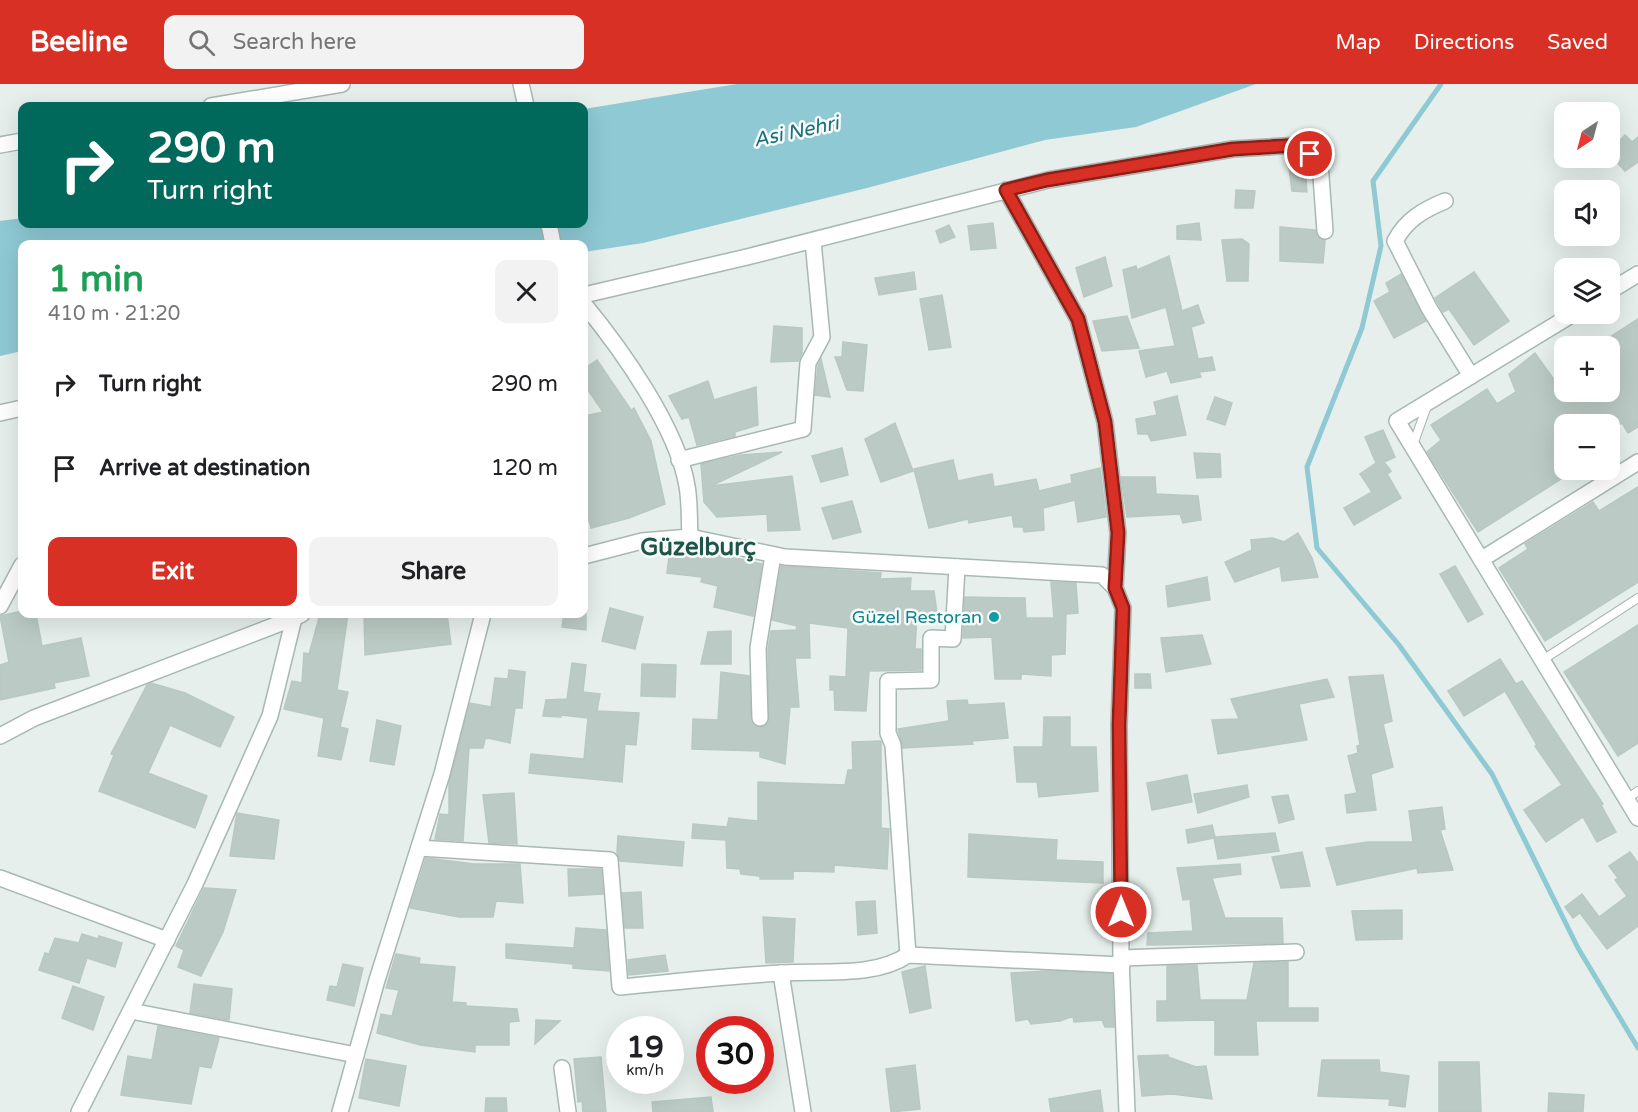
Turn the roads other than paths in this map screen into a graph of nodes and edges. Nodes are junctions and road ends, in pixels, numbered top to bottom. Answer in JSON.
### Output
{"nodes":[{"id":1,"x":342,"y":84,"type":"edge"},
{"id":2,"x":521,"y":84,"type":"edge"},
{"id":3,"x":258,"y":91,"type":"edge"},
{"id":4,"x":224,"y":102,"type":"edge"},
{"id":5,"x":525,"y":102,"type":"edge"},
{"id":6,"x":18,"y":142,"type":"edge"},
{"id":7,"x":0,"y":145,"type":"edge"},
{"id":8,"x":1006,"y":190,"type":"junction"},
{"id":9,"x":1445,"y":201,"type":"dead end"},
{"id":10,"x":1325,"y":231,"type":"dead end"},
{"id":11,"x":813,"y":241,"type":"junction"},
{"id":12,"x":1638,"y":274,"type":"edge"},
{"id":13,"x":1620,"y":285,"type":"edge"},
{"id":14,"x":588,"y":294,"type":"edge"},
{"id":15,"x":588,"y":308,"type":"edge"},
{"id":16,"x":1557,"y":324,"type":"edge"},
{"id":17,"x":1471,"y":376,"type":"junction"},
{"id":18,"x":1429,"y":402,"type":"junction"},
{"id":19,"x":18,"y":409,"type":"edge"},
{"id":20,"x":0,"y":413,"type":"edge"},
{"id":21,"x":1412,"y":446,"type":"junction"},
{"id":22,"x":679,"y":460,"type":"junction"},
{"id":23,"x":1638,"y":462,"type":"edge"},
{"id":24,"x":690,"y":537,"type":"junction"},
{"id":25,"x":588,"y":555,"type":"edge"},
{"id":26,"x":773,"y":555,"type":"junction"},
{"id":27,"x":1482,"y":559,"type":"junction"},
{"id":28,"x":957,"y":567,"type":"junction"},
{"id":29,"x":18,"y":572,"type":"edge"},
{"id":30,"x":1115,"y":588,"type":"junction"},
{"id":31,"x":1638,"y":598,"type":"edge"},
{"id":32,"x":0,"y":606,"type":"edge"},
{"id":33,"x":293,"y":618,"type":"edge"},
{"id":34,"x":297,"y":618,"type":"edge"},
{"id":35,"x":482,"y":618,"type":"edge"},
{"id":36,"x":1540,"y":661,"type":"junction"},
{"id":37,"x":760,"y":718,"type":"dead end"},
{"id":38,"x":0,"y":736,"type":"edge"},
{"id":39,"x":1632,"y":795,"type":"edge"},
{"id":40,"x":1638,"y":818,"type":"edge"},
{"id":41,"x":419,"y":848,"type":"junction"},
{"id":42,"x":0,"y":878,"type":"edge"},
{"id":43,"x":167,"y":940,"type":"junction"},
{"id":44,"x":1296,"y":952,"type":"dead end"},
{"id":45,"x":908,"y":954,"type":"junction"},
{"id":46,"x":1122,"y":961,"type":"junction"},
{"id":47,"x":781,"y":973,"type":"junction"},
{"id":48,"x":131,"y":1011,"type":"junction"},
{"id":49,"x":356,"y":1055,"type":"junction"},
{"id":50,"x":562,"y":1068,"type":"dead end"},
{"id":51,"x":78,"y":1112,"type":"edge"},
{"id":52,"x":340,"y":1112,"type":"edge"},
{"id":53,"x":568,"y":1112,"type":"edge"},
{"id":54,"x":803,"y":1112,"type":"edge"},
{"id":55,"x":1127,"y":1112,"type":"edge"}],
"edges":[{"from":1,"to":3,"type":"street"},
{"from":2,"to":5,"type":"street"},
{"from":3,"to":4,"type":"street"},
{"from":6,"to":7,"type":"street"},
{"from":8,"to":10,"type":"street"},
{"from":8,"to":11,"type":"street"},
{"from":8,"to":30,"type":"street"},
{"from":9,"to":17,"type":"street"},
{"from":11,"to":14,"type":"street"},
{"from":11,"to":22,"type":"street"},
{"from":12,"to":13,"type":"street"},
{"from":15,"to":22,"type":"street"},
{"from":16,"to":17,"type":"street"},
{"from":17,"to":18,"type":"street"},
{"from":18,"to":21,"type":"lane"},
{"from":18,"to":21,"type":"street"},
{"from":19,"to":20,"type":"street"},
{"from":21,"to":27,"type":"street"},
{"from":22,"to":24,"type":"street"},
{"from":23,"to":27,"type":"street"},
{"from":24,"to":25,"type":"street"},
{"from":24,"to":26,"type":"street"},
{"from":26,"to":28,"type":"street"},
{"from":26,"to":37,"type":"street"},
{"from":27,"to":36,"type":"street"},
{"from":28,"to":30,"type":"street"},
{"from":28,"to":45,"type":"street"},
{"from":29,"to":32,"type":"street"},
{"from":30,"to":46,"type":"street"},
{"from":31,"to":36,"type":"lane"},
{"from":33,"to":38,"type":"street"},
{"from":34,"to":43,"type":"street"},
{"from":35,"to":41,"type":"street"},
{"from":36,"to":39,"type":"street"},
{"from":39,"to":40,"type":"street"},
{"from":41,"to":47,"type":"street"},
{"from":41,"to":49,"type":"street"},
{"from":42,"to":43,"type":"street"},
{"from":43,"to":48,"type":"street"},
{"from":44,"to":46,"type":"street"},
{"from":45,"to":46,"type":"street"},
{"from":45,"to":47,"type":"street"},
{"from":46,"to":55,"type":"street"},
{"from":47,"to":54,"type":"street"},
{"from":48,"to":49,"type":"street"},
{"from":48,"to":51,"type":"street"},
{"from":49,"to":52,"type":"street"},
{"from":50,"to":53,"type":"street"}]}
